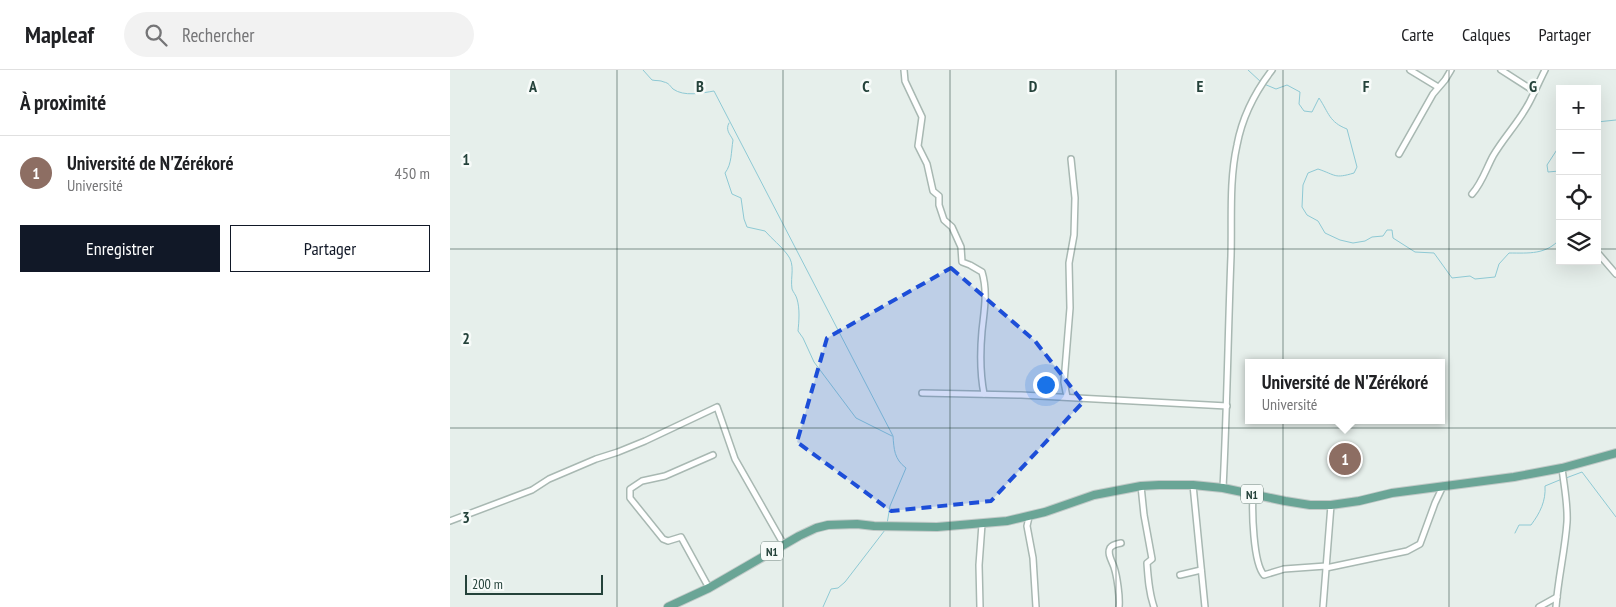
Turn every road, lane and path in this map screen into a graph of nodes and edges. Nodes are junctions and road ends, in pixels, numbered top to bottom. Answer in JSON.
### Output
{"nodes":[{"id":1,"x":904,"y":70,"type":"edge"},
{"id":2,"x":1272,"y":70,"type":"edge"},
{"id":3,"x":1410,"y":70,"type":"edge"},
{"id":4,"x":1451,"y":70,"type":"edge"},
{"id":5,"x":1501,"y":70,"type":"edge"},
{"id":6,"x":1545,"y":70,"type":"edge"},
{"id":7,"x":1438,"y":87,"type":"junction"},
{"id":8,"x":1534,"y":91,"type":"junction"},
{"id":9,"x":1398,"y":154,"type":"dead end"},
{"id":10,"x":1071,"y":159,"type":"dead end"},
{"id":11,"x":1472,"y":194,"type":"dead end"},
{"id":12,"x":1601,"y":257,"type":"edge"},
{"id":13,"x":1616,"y":274,"type":"edge"},
{"id":14,"x":922,"y":392,"type":"dead end"},
{"id":15,"x":984,"y":394,"type":"junction"},
{"id":16,"x":1067,"y":397,"type":"junction"},
{"id":17,"x":1227,"y":406,"type":"junction"},
{"id":18,"x":1616,"y":452,"type":"edge"},
{"id":19,"x":713,"y":455,"type":"dead end"},
{"id":20,"x":1562,"y":468,"type":"junction"},
{"id":21,"x":1193,"y":485,"type":"junction"},
{"id":22,"x":1141,"y":486,"type":"junction"},
{"id":23,"x":1443,"y":486,"type":"junction"},
{"id":24,"x":1223,"y":488,"type":"junction"},
{"id":25,"x":1253,"y":494,"type":"junction"},
{"id":26,"x":1331,"y":505,"type":"junction"},
{"id":27,"x":1028,"y":517,"type":"junction"},
{"id":28,"x":450,"y":521,"type":"edge"},
{"id":29,"x":982,"y":524,"type":"junction"},
{"id":30,"x":1121,"y":542,"type":"dead end"},
{"id":31,"x":784,"y":545,"type":"junction"},
{"id":32,"x":1326,"y":567,"type":"junction"},
{"id":33,"x":1201,"y":570,"type":"junction"},
{"id":34,"x":1180,"y":576,"type":"dead end"},
{"id":35,"x":709,"y":588,"type":"junction"},
{"id":36,"x":1557,"y":597,"type":"junction"},
{"id":37,"x":1156,"y":606,"type":"edge"},
{"id":38,"x":668,"y":607,"type":"edge"},
{"id":39,"x":980,"y":607,"type":"edge"},
{"id":40,"x":1036,"y":607,"type":"edge"},
{"id":41,"x":1120,"y":607,"type":"edge"},
{"id":42,"x":1205,"y":607,"type":"edge"},
{"id":43,"x":1324,"y":607,"type":"edge"},
{"id":44,"x":1538,"y":607,"type":"edge"},
{"id":45,"x":1556,"y":607,"type":"edge"}],
"edges":[{"from":1,"to":15,"type":"street"},
{"from":2,"to":17,"type":"street"},
{"from":3,"to":7,"type":"street"},
{"from":4,"to":7,"type":"street"},
{"from":5,"to":8,"type":"street"},
{"from":6,"to":8,"type":"street"},
{"from":7,"to":9,"type":"street"},
{"from":8,"to":11,"type":"street"},
{"from":10,"to":16,"type":"street"},
{"from":12,"to":13,"type":"street"},
{"from":14,"to":15,"type":"street"},
{"from":15,"to":16,"type":"street"},
{"from":16,"to":17,"type":"street"},
{"from":17,"to":24,"type":"street"},
{"from":18,"to":20,"type":"main road","number":"N1"},
{"from":19,"to":35,"type":"street"},
{"from":20,"to":23,"type":"main road","number":"N1"},
{"from":20,"to":36,"type":"street"},
{"from":21,"to":22,"type":"main road","number":"N1"},
{"from":21,"to":24,"type":"main road","number":"N1"},
{"from":21,"to":33,"type":"street"},
{"from":22,"to":27,"type":"main road","number":"N1"},
{"from":22,"to":37,"type":"street"},
{"from":23,"to":26,"type":"main road","number":"N1"},
{"from":23,"to":32,"type":"street"},
{"from":24,"to":25,"type":"main road","number":"N1"},
{"from":25,"to":26,"type":"main road","number":"N1"},
{"from":25,"to":32,"type":"street"},
{"from":26,"to":32,"type":"street"},
{"from":27,"to":29,"type":"main road","number":"N1"},
{"from":27,"to":40,"type":"street"},
{"from":28,"to":31,"type":"street"},
{"from":29,"to":31,"type":"main road","number":"N1"},
{"from":29,"to":39,"type":"street"},
{"from":30,"to":41,"type":"street"},
{"from":31,"to":35,"type":"main road","number":"N1"},
{"from":32,"to":43,"type":"street"},
{"from":33,"to":34,"type":"street"},
{"from":33,"to":42,"type":"street"},
{"from":35,"to":38,"type":"main road","number":"N1"},
{"from":36,"to":44,"type":"street"},
{"from":36,"to":45,"type":"street"}]}
